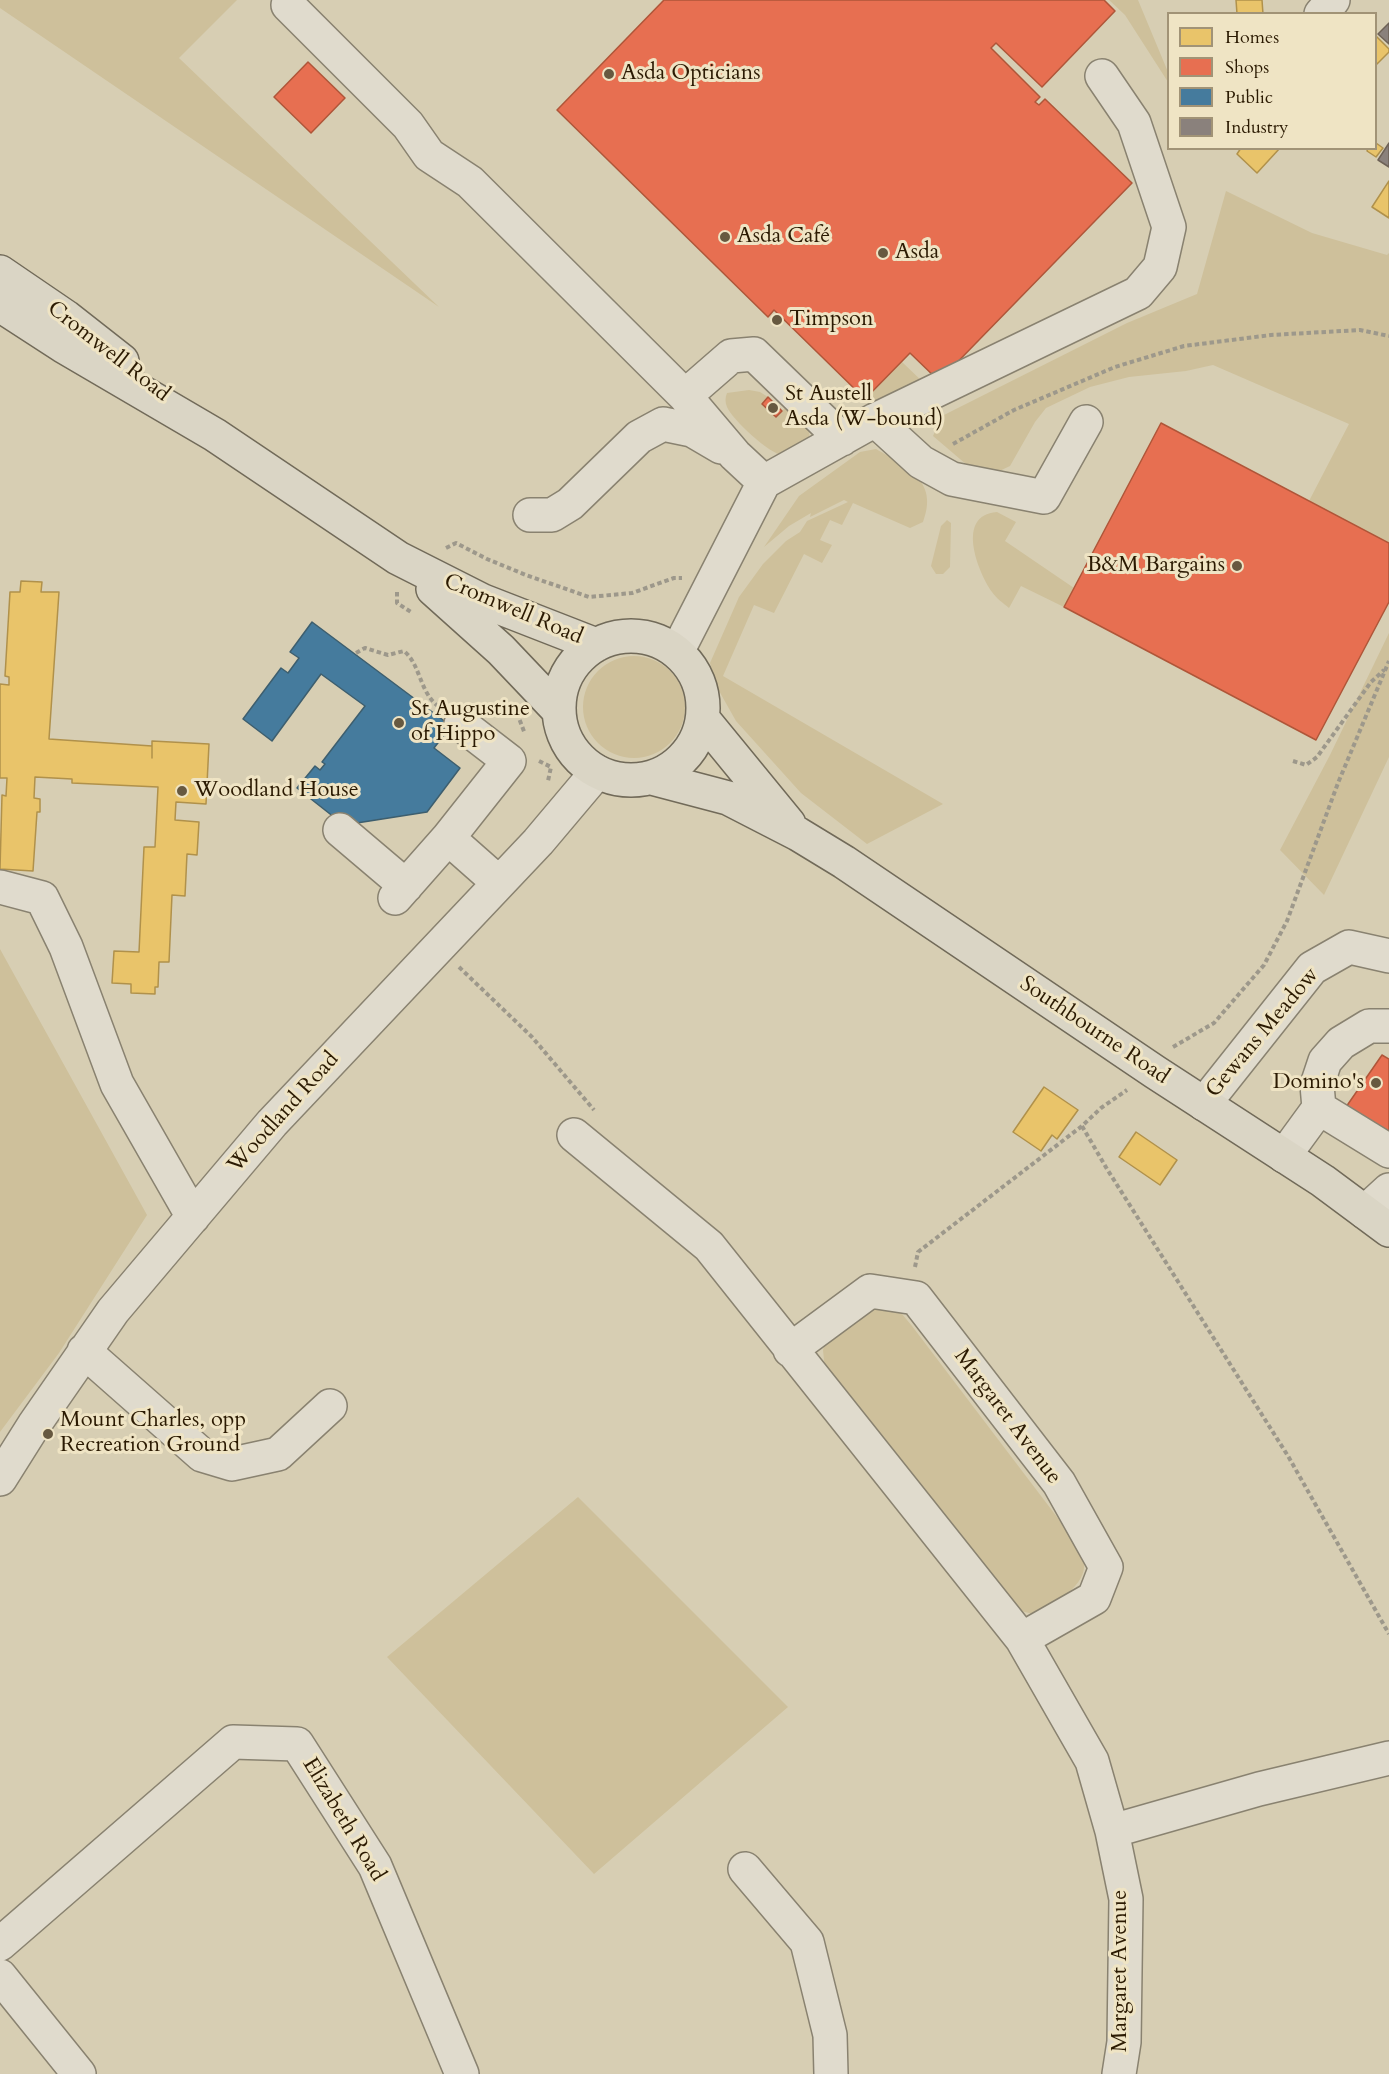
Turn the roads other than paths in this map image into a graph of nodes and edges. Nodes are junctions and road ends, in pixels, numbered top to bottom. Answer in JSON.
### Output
{"nodes":[{"id":1,"x":288,"y":5,"type":"dead end"},
{"id":2,"x":1102,"y":76,"type":"dead end"},
{"id":3,"x":0,"y":272,"type":"edge"},
{"id":4,"x":0,"y":305,"type":"edge"},
{"id":5,"x":685,"y":396,"type":"junction"},
{"id":6,"x":875,"y":420,"type":"junction"},
{"id":7,"x":1086,"y":422,"type":"dead end"},
{"id":8,"x":214,"y":435,"type":"junction"},
{"id":9,"x":842,"y":439,"type":"junction"},
{"id":10,"x":735,"y":455,"type":"junction"},
{"id":11,"x":764,"y":482,"type":"junction"},
{"id":12,"x":530,"y":515,"type":"dead end"},
{"id":13,"x":398,"y":558,"type":"junction"},
{"id":14,"x":596,"y":645,"type":"junction"},
{"id":15,"x":677,"y":652,"type":"junction"},
{"id":16,"x":559,"y":711,"type":"junction"},
{"id":17,"x":703,"y":719,"type":"junction"},
{"id":18,"x":461,"y":724,"type":"road end"},
{"id":19,"x":597,"y":772,"type":"junction"},
{"id":20,"x":652,"y":778,"type":"junction"},
{"id":21,"x":340,"y":830,"type":"dead end"},
{"id":22,"x":798,"y":834,"type":"junction"},
{"id":23,"x":448,"y":838,"type":"junction"},
{"id":24,"x":499,"y":883,"type":"junction"},
{"id":25,"x":0,"y":887,"type":"edge"},
{"id":26,"x":1389,"y":956,"type":"edge"},
{"id":27,"x":1389,"y":1026,"type":"edge"},
{"id":28,"x":1204,"y":1104,"type":"junction"},
{"id":29,"x":1319,"y":1108,"type":"junction"},
{"id":30,"x":574,"y":1135,"type":"road end"},
{"id":31,"x":1389,"y":1151,"type":"edge"},
{"id":32,"x":1284,"y":1156,"type":"junction"},
{"id":33,"x":1389,"y":1190,"type":"edge"},
{"id":34,"x":193,"y":1217,"type":"junction"},
{"id":35,"x":1377,"y":1221,"type":"edge"},
{"id":36,"x":790,"y":1350,"type":"junction"},
{"id":37,"x":84,"y":1351,"type":"junction"},
{"id":38,"x":330,"y":1406,"type":"dead end"},
{"id":39,"x":0,"y":1479,"type":"edge"},
{"id":40,"x":1022,"y":1639,"type":"junction"},
{"id":41,"x":1389,"y":1758,"type":"edge"},
{"id":42,"x":1112,"y":1831,"type":"junction"},
{"id":43,"x":745,"y":1869,"type":"dead end"},
{"id":44,"x":0,"y":1944,"type":"edge"},
{"id":45,"x":0,"y":1976,"type":"edge"},
{"id":46,"x":79,"y":2074,"type":"edge"},
{"id":47,"x":462,"y":2074,"type":"edge"},
{"id":48,"x":831,"y":2074,"type":"edge"},
{"id":49,"x":1119,"y":2074,"type":"edge"}],
"edges":[{"from":1,"to":5,"type":"street"},
{"from":2,"to":6,"type":"street"},
{"from":3,"to":8,"type":"highway","name":"Cromwell Road"},
{"from":4,"to":8,"type":"highway","name":"Cromwell Road"},
{"from":5,"to":9,"type":"street"},
{"from":5,"to":10,"type":"street"},
{"from":6,"to":7,"type":"street"},
{"from":6,"to":9,"type":"street"},
{"from":8,"to":13,"type":"highway","name":"Cromwell Road"},
{"from":9,"to":11,"type":"street"},
{"from":10,"to":11,"type":"street"},
{"from":10,"to":12,"type":"street"},
{"from":11,"to":15,"type":"street"},
{"from":13,"to":14,"type":"highway","name":"Cromwell Road"},
{"from":13,"to":16,"type":"highway","name":"Cromwell Road"},
{"from":14,"to":15,"type":"highway"},
{"from":14,"to":16,"type":"highway"},
{"from":15,"to":17,"type":"highway"},
{"from":16,"to":19,"type":"highway"},
{"from":17,"to":20,"type":"highway"},
{"from":17,"to":22,"type":"highway","name":"Southbourne Road"},
{"from":18,"to":23,"type":"street"},
{"from":19,"to":20,"type":"highway"},
{"from":19,"to":24,"type":"street","name":"Woodland Road"},
{"from":20,"to":22,"type":"highway","name":"Southbourne Road"},
{"from":21,"to":23,"type":"street"},
{"from":22,"to":28,"type":"highway","name":"Southbourne Road"},
{"from":23,"to":24,"type":"street"},
{"from":24,"to":34,"type":"street","name":"Woodland Road"},
{"from":25,"to":34,"type":"street"},
{"from":26,"to":28,"type":"street","name":"Gewans Meadow"},
{"from":27,"to":29,"type":"street"},
{"from":28,"to":32,"type":"highway","name":"Southbourne Road"},
{"from":29,"to":31,"type":"street"},
{"from":29,"to":32,"type":"street"},
{"from":30,"to":36,"type":"street","name":"Margaret Avenue"},
{"from":32,"to":35,"type":"highway","name":"Southbourne Road"},
{"from":33,"to":35,"type":"street"},
{"from":34,"to":37,"type":"street","name":"Woodland Road"},
{"from":36,"to":40,"type":"street","name":"Margaret Avenue"},
{"from":36,"to":40,"type":"street","name":"Margaret Avenue"},
{"from":37,"to":38,"type":"street"},
{"from":37,"to":39,"type":"street","name":"Woodland Road"},
{"from":40,"to":42,"type":"street","name":"Margaret Avenue"},
{"from":41,"to":42,"type":"street"},
{"from":42,"to":49,"type":"street","name":"Margaret Avenue"},
{"from":43,"to":48,"type":"street"},
{"from":44,"to":47,"type":"street","name":"Elizabeth Road"},
{"from":45,"to":46,"type":"street"}]}
